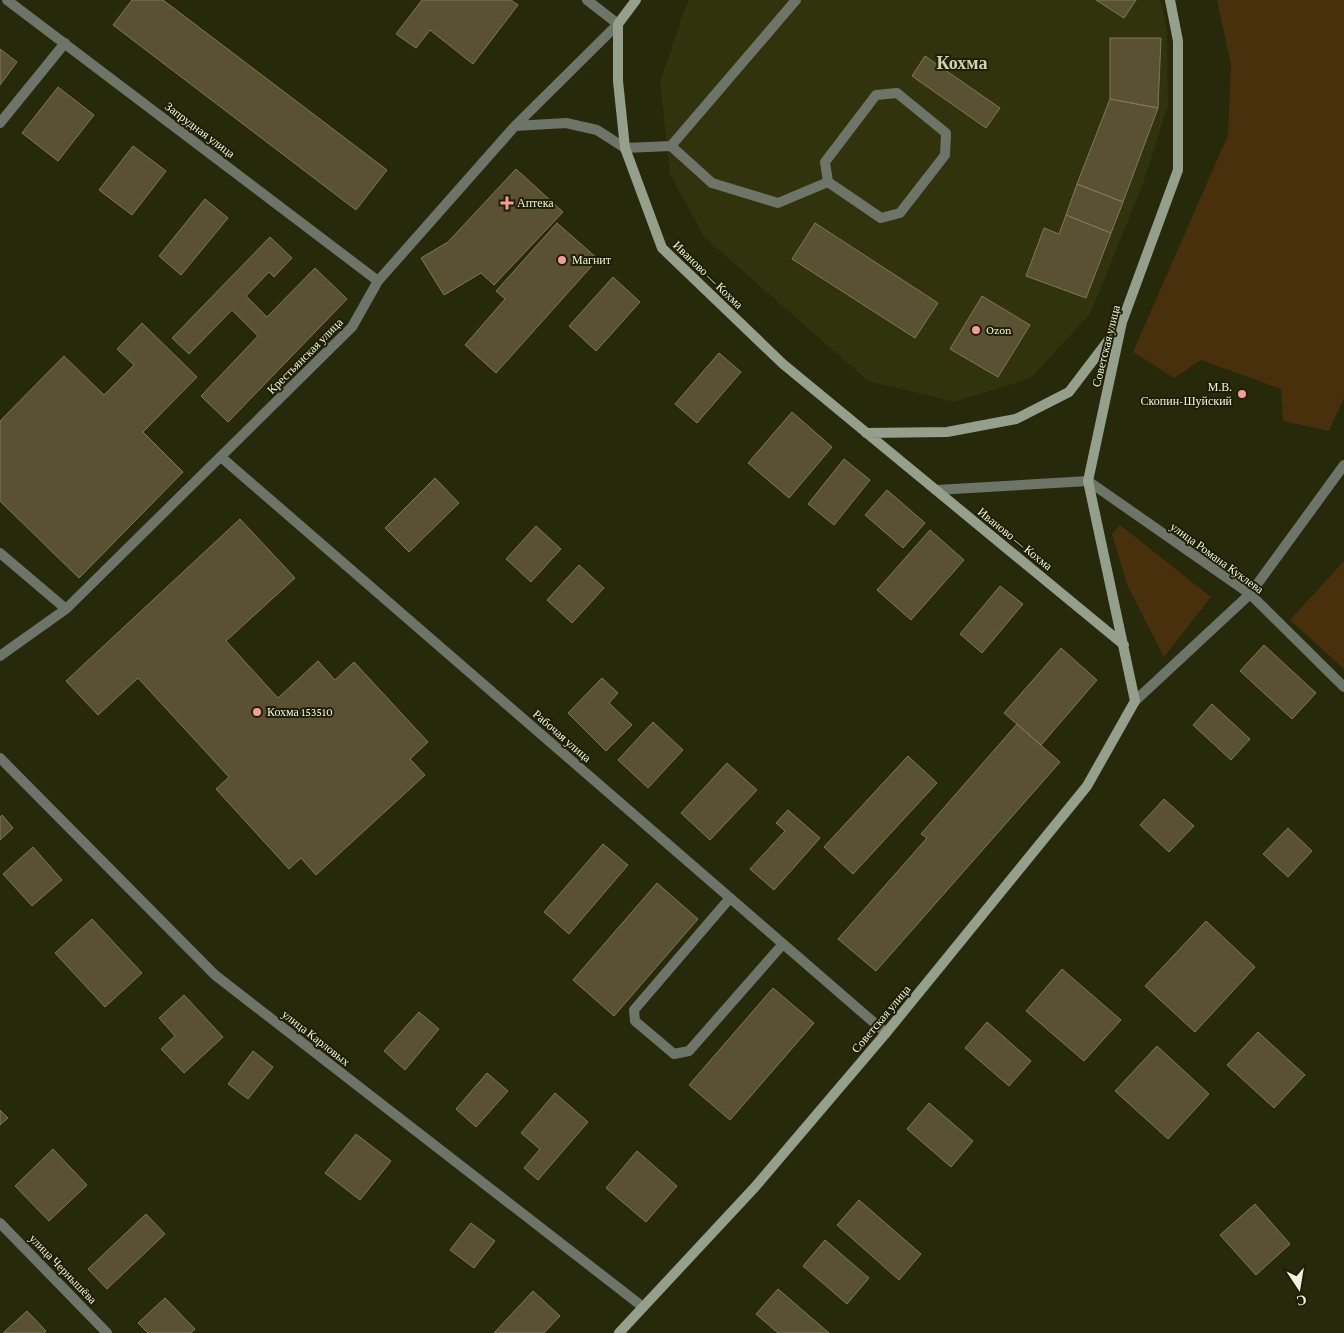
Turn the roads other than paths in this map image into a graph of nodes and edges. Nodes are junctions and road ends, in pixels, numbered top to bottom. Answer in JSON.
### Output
{"nodes":[{"id":1,"x":6,"y":0,"type":"edge"},
{"id":2,"x":587,"y":0,"type":"edge"},
{"id":3,"x":636,"y":0,"type":"edge"},
{"id":4,"x":796,"y":0,"type":"edge"},
{"id":5,"x":1170,"y":0,"type":"edge"},
{"id":6,"x":618,"y":24,"type":"junction"},
{"id":7,"x":64,"y":43,"type":"junction"},
{"id":8,"x":0,"y":123,"type":"edge"},
{"id":9,"x":515,"y":126,"type":"junction"},
{"id":10,"x":671,"y":146,"type":"junction"},
{"id":11,"x":625,"y":148,"type":"junction"},
{"id":12,"x":828,"y":182,"type":"junction"},
{"id":13,"x":378,"y":281,"type":"junction"},
{"id":14,"x":1122,"y":322,"type":"junction"},
{"id":15,"x":866,"y":433,"type":"junction"},
{"id":16,"x":221,"y":457,"type":"junction"},
{"id":17,"x":1344,"y":465,"type":"edge"},
{"id":18,"x":1088,"y":481,"type":"junction"},
{"id":19,"x":936,"y":490,"type":"junction"},
{"id":20,"x":0,"y":553,"type":"edge"},
{"id":21,"x":1250,"y":594,"type":"junction"},
{"id":22,"x":66,"y":609,"type":"junction"},
{"id":23,"x":1124,"y":645,"type":"junction"},
{"id":24,"x":0,"y":656,"type":"edge"},
{"id":25,"x":1344,"y":687,"type":"edge"},
{"id":26,"x":1135,"y":701,"type":"junction"},
{"id":27,"x":0,"y":758,"type":"edge"},
{"id":28,"x":730,"y":898,"type":"junction"},
{"id":29,"x":783,"y":944,"type":"junction"},
{"id":30,"x":886,"y":1033,"type":"junction"},
{"id":31,"x":0,"y":1223,"type":"edge"},
{"id":32,"x":643,"y":1307,"type":"junction"},
{"id":33,"x":107,"y":1333,"type":"edge"},
{"id":34,"x":619,"y":1333,"type":"edge"}],
"edges":[{"from":1,"to":7,"type":"street","name":"Запрудная улица"},
{"from":2,"to":6,"type":"street"},
{"from":3,"to":6,"type":"main road"},
{"from":4,"to":10,"type":"street"},
{"from":5,"to":14,"type":"main road","name":"Советская улица"},
{"from":6,"to":9,"type":"street","name":"Крестьянская улица"},
{"from":6,"to":11,"type":"main road","name":"Иваново — Кохма"},
{"from":7,"to":8,"type":"street"},
{"from":7,"to":13,"type":"street","name":"Запрудная улица"},
{"from":9,"to":11,"type":"street"},
{"from":9,"to":13,"type":"street","name":"Крестьянская улица"},
{"from":10,"to":11,"type":"street"},
{"from":10,"to":12,"type":"street"},
{"from":11,"to":15,"type":"main road","name":"Иваново — Кохма"},
{"from":12,"to":12,"type":"street"},
{"from":13,"to":16,"type":"street","name":"Крестьянская улица"},
{"from":14,"to":15,"type":"main road"},
{"from":14,"to":18,"type":"main road","name":"Советская улица"},
{"from":15,"to":19,"type":"main road","name":"Иваново — Кохма"},
{"from":16,"to":22,"type":"street","name":"Крестьянская улица"},
{"from":16,"to":28,"type":"street","name":"Рабочая улица"},
{"from":17,"to":21,"type":"street","name":"Советская улица"},
{"from":18,"to":19,"type":"street"},
{"from":18,"to":21,"type":"street","name":"улица Романа Куклева"},
{"from":18,"to":23,"type":"main road","name":"Советская улица"},
{"from":19,"to":23,"type":"main road","name":"Иваново — Кохма"},
{"from":20,"to":22,"type":"street"},
{"from":21,"to":25,"type":"street","name":"улица Романа Куклева"},
{"from":21,"to":26,"type":"street","name":"Советская улица"},
{"from":22,"to":24,"type":"street","name":"Крестьянская улица"},
{"from":23,"to":26,"type":"main road","name":"Советская улица"},
{"from":26,"to":30,"type":"main road","name":"Советская улица"},
{"from":27,"to":32,"type":"street","name":"улица Карловых"},
{"from":28,"to":29,"type":"street","name":"Рабочая улица"},
{"from":28,"to":29,"type":"street"},
{"from":29,"to":30,"type":"street","name":"Рабочая улица"},
{"from":30,"to":32,"type":"main road","name":"Советская улица"},
{"from":31,"to":33,"type":"street","name":"улица Чернышёва"},
{"from":32,"to":34,"type":"main road","name":"Советская улица"}]}
